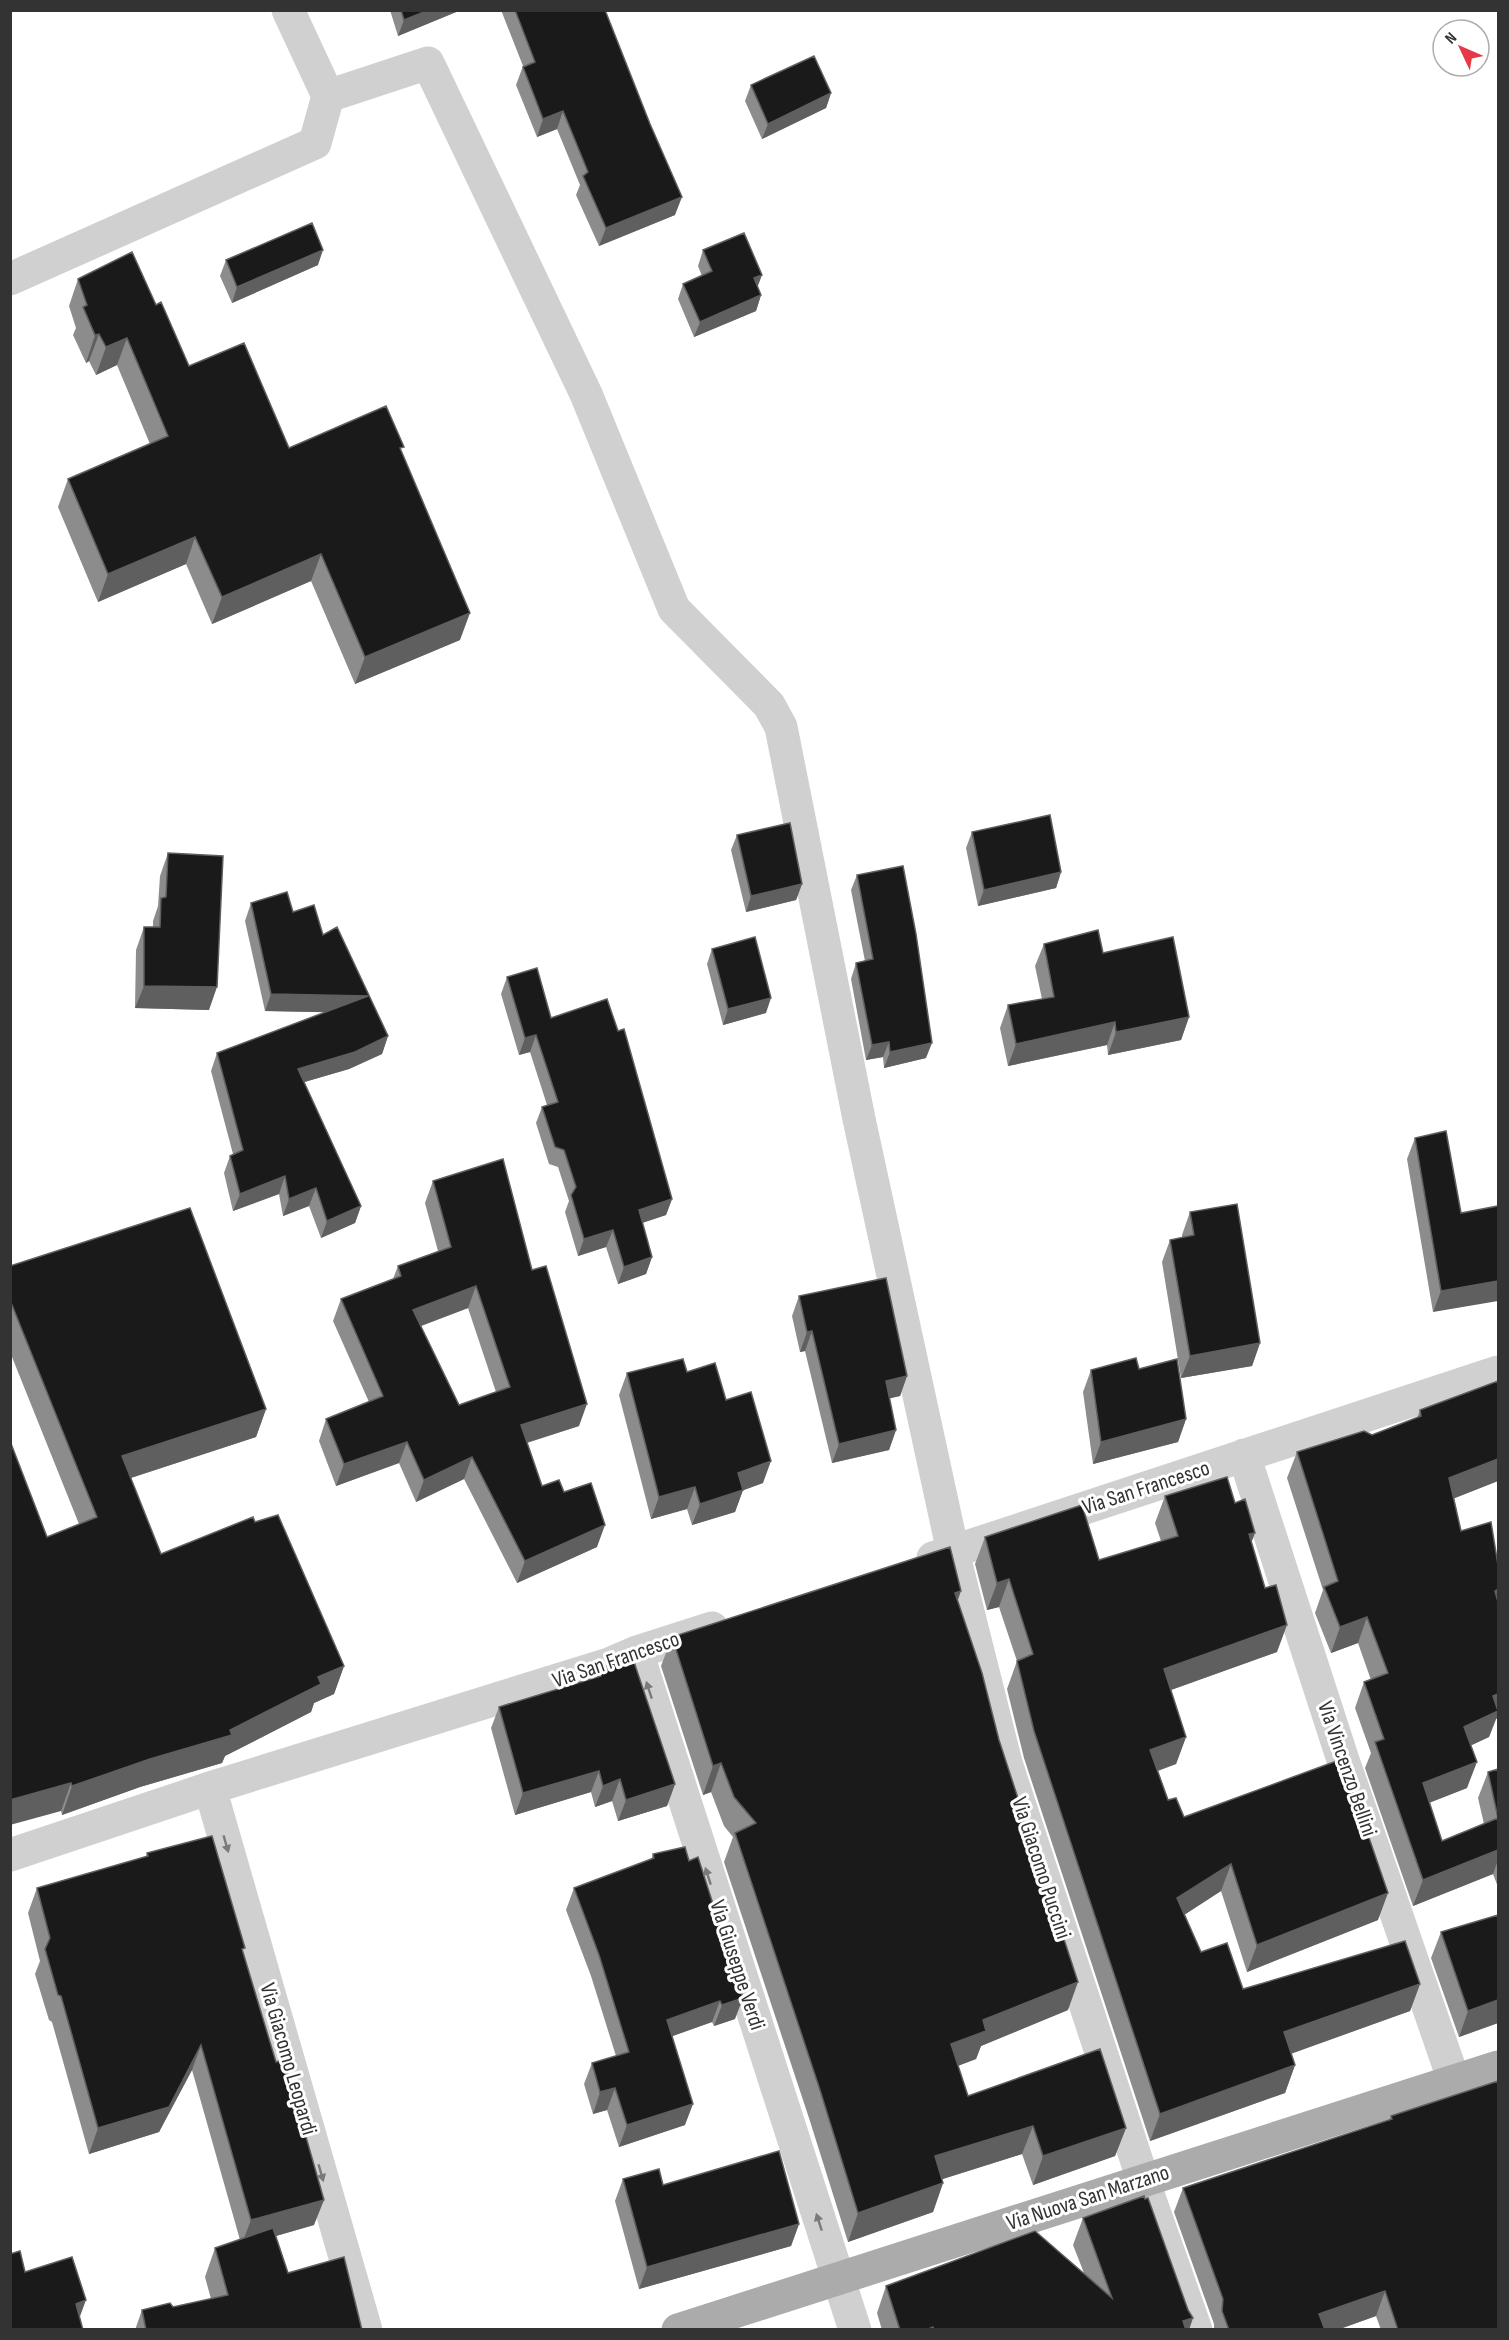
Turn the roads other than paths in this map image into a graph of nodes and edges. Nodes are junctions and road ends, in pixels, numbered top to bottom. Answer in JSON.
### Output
{"nodes":[{"id":1,"x":288,"y":10,"type":"edge"},
{"id":2,"x":328,"y":96,"type":"junction"},
{"id":3,"x":10,"y":279,"type":"edge"},
{"id":4,"x":1498,"y":1372,"type":"edge"},
{"id":5,"x":1244,"y":1455,"type":"junction"},
{"id":6,"x":953,"y":1552,"type":"junction"},
{"id":7,"x":908,"y":1566,"type":"edge"},
{"id":8,"x":738,"y":1620,"type":"edge"},
{"id":9,"x":637,"y":1652,"type":"junction"},
{"id":10,"x":210,"y":1788,"type":"junction"},
{"id":11,"x":10,"y":1855,"type":"edge"},
{"id":12,"x":1498,"y":2067,"type":"edge"},
{"id":13,"x":1454,"y":2081,"type":"junction"},
{"id":14,"x":1143,"y":2180,"type":"junction"},
{"id":15,"x":837,"y":2278,"type":"junction"},
{"id":16,"x":366,"y":2330,"type":"edge"},
{"id":17,"x":678,"y":2330,"type":"edge"},
{"id":18,"x":855,"y":2330,"type":"edge"},
{"id":19,"x":1196,"y":2330,"type":"edge"}],
"edges":[{"from":1,"to":2,"type":"street"},
{"from":2,"to":3,"type":"street"},
{"from":2,"to":6,"type":"street","name":"Via Giacomo Puccini"},
{"from":4,"to":5,"type":"street","name":"Via San Francesco"},
{"from":5,"to":6,"type":"street","name":"Via San Francesco"},
{"from":5,"to":13,"type":"street","name":"Via Vincenzo Bellini"},
{"from":6,"to":7,"type":"street","name":"Via San Francesco"},
{"from":6,"to":14,"type":"street","name":"Via Giacomo Puccini"},
{"from":8,"to":9,"type":"street","name":"Via San Francesco"},
{"from":9,"to":10,"type":"street","name":"Via San Francesco"},
{"from":15,"to":9,"type":"street","name":"Via Giuseppe Verdi","one_way":true},
{"from":10,"to":11,"type":"street","name":"Via San Francesco"},
{"from":10,"to":16,"type":"street","name":"Via Giacomo Leopardi","one_way":true},
{"from":12,"to":13,"type":"main road","name":"Via Nuova San Marzano"},
{"from":13,"to":14,"type":"main road","name":"Via Nuova San Marzano"},
{"from":14,"to":15,"type":"main road","name":"Via Nuova San Marzano"},
{"from":14,"to":19,"type":"street","name":"Via Giacomo Puccini"},
{"from":15,"to":17,"type":"main road","name":"Via Nuova San Marzano"},
{"from":15,"to":18,"type":"street","name":"Via Giuseppe Verdi"}]}
